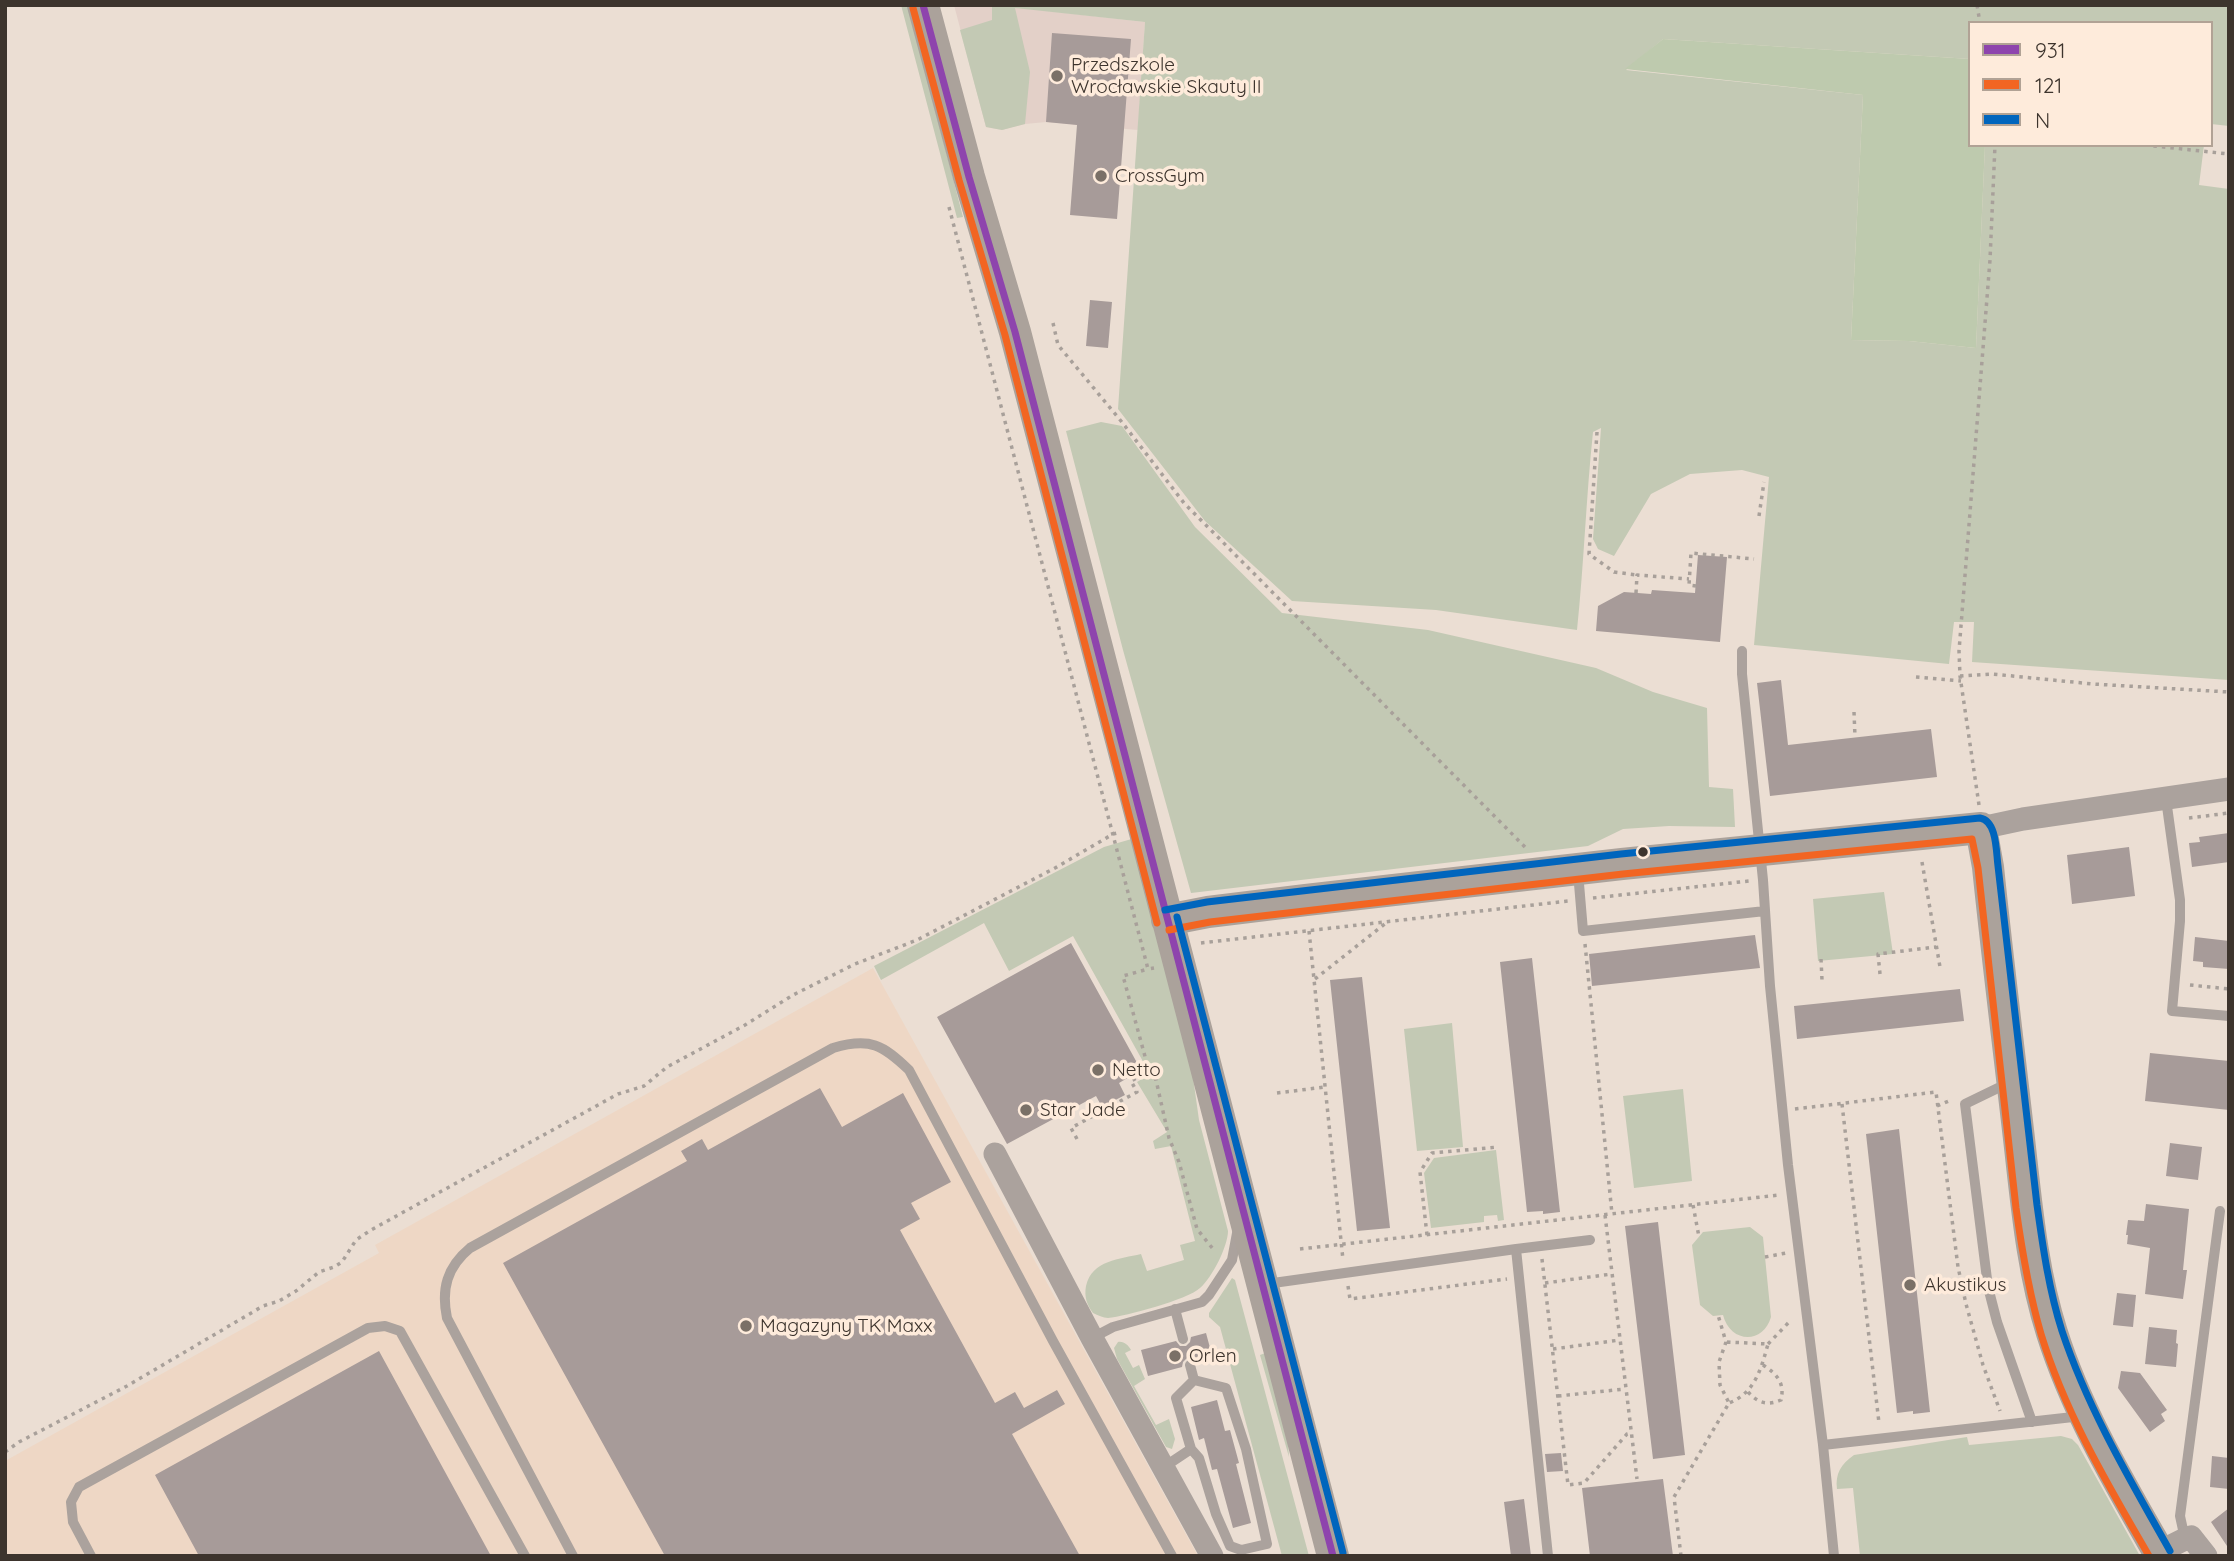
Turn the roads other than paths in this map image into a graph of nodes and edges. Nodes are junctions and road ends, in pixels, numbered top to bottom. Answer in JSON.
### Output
{"nodes":[{"id":1,"x":923,"y":5,"type":"edge"},
{"id":2,"x":1742,"y":651,"type":"dead end"},
{"id":3,"x":2229,"y":789,"type":"edge"},
{"id":4,"x":2168,"y":810,"type":"junction"},
{"id":5,"x":1981,"y":828,"type":"junction"},
{"id":6,"x":1762,"y":865,"type":"junction"},
{"id":7,"x":1579,"y":884,"type":"junction"},
{"id":8,"x":1765,"y":911,"type":"junction"},
{"id":9,"x":1167,"y":920,"type":"junction"},
{"id":10,"x":2229,"y":1016,"type":"edge"},
{"id":11,"x":2013,"y":1086,"type":"junction"},
{"id":12,"x":995,"y":1154,"type":"dead end"},
{"id":13,"x":1242,"y":1208,"type":"junction"},
{"id":14,"x":2220,"y":1210,"type":"dead end"},
{"id":15,"x":1590,"y":1240,"type":"dead end"},
{"id":16,"x":1516,"y":1249,"type":"junction"},
{"id":17,"x":1262,"y":1285,"type":"junction"},
{"id":18,"x":1175,"y":1309,"type":"junction"},
{"id":19,"x":1092,"y":1338,"type":"junction"},
{"id":20,"x":1183,"y":1339,"type":"dead end"},
{"id":21,"x":1190,"y":1365,"type":"dead end"},
{"id":22,"x":1194,"y":1380,"type":"junction"},
{"id":23,"x":2084,"y":1416,"type":"junction"},
{"id":24,"x":2032,"y":1422,"type":"junction"},
{"id":25,"x":1823,"y":1446,"type":"junction"},
{"id":26,"x":1191,"y":1450,"type":"junction"},
{"id":27,"x":1164,"y":1467,"type":"junction"},
{"id":28,"x":2168,"y":1549,"type":"edge"},
{"id":29,"x":91,"y":1556,"type":"edge"},
{"id":30,"x":525,"y":1556,"type":"edge"},
{"id":31,"x":573,"y":1556,"type":"edge"},
{"id":32,"x":1172,"y":1556,"type":"edge"},
{"id":33,"x":1213,"y":1556,"type":"edge"},
{"id":34,"x":1333,"y":1556,"type":"edge"},
{"id":35,"x":1548,"y":1556,"type":"edge"},
{"id":36,"x":1834,"y":1556,"type":"edge"},
{"id":37,"x":2206,"y":1556,"type":"edge"}],
"edges":[{"from":1,"to":9,"type":"street"},
{"from":2,"to":6,"type":"lane"},
{"from":3,"to":4,"type":"street"},
{"from":4,"to":5,"type":"street"},
{"from":4,"to":10,"type":"lane"},
{"from":5,"to":6,"type":"street"},
{"from":5,"to":11,"type":"street"},
{"from":6,"to":7,"type":"street"},
{"from":6,"to":8,"type":"lane"},
{"from":7,"to":8,"type":"lane"},
{"from":7,"to":9,"type":"street"},
{"from":8,"to":25,"type":"lane"},
{"from":9,"to":13,"type":"street"},
{"from":11,"to":23,"type":"street"},
{"from":11,"to":24,"type":"lane"},
{"from":12,"to":19,"type":"street"},
{"from":13,"to":17,"type":"street"},
{"from":13,"to":18,"type":"lane"},
{"from":14,"to":28,"type":"lane"},
{"from":15,"to":16,"type":"lane"},
{"from":16,"to":17,"type":"lane"},
{"from":16,"to":35,"type":"lane"},
{"from":17,"to":34,"type":"street"},
{"from":18,"to":19,"type":"lane"},
{"from":18,"to":20,"type":"lane"},
{"from":19,"to":27,"type":"street"},
{"from":21,"to":22,"type":"lane"},
{"from":22,"to":26,"type":"lane"},
{"from":22,"to":26,"type":"lane"},
{"from":23,"to":24,"type":"lane"},
{"from":23,"to":28,"type":"street"},
{"from":24,"to":25,"type":"lane"},
{"from":25,"to":36,"type":"lane"},
{"from":26,"to":27,"type":"lane"},
{"from":27,"to":33,"type":"street"},
{"from":28,"to":37,"type":"street"},
{"from":29,"to":30,"type":"lane"},
{"from":31,"to":32,"type":"lane"}]}
